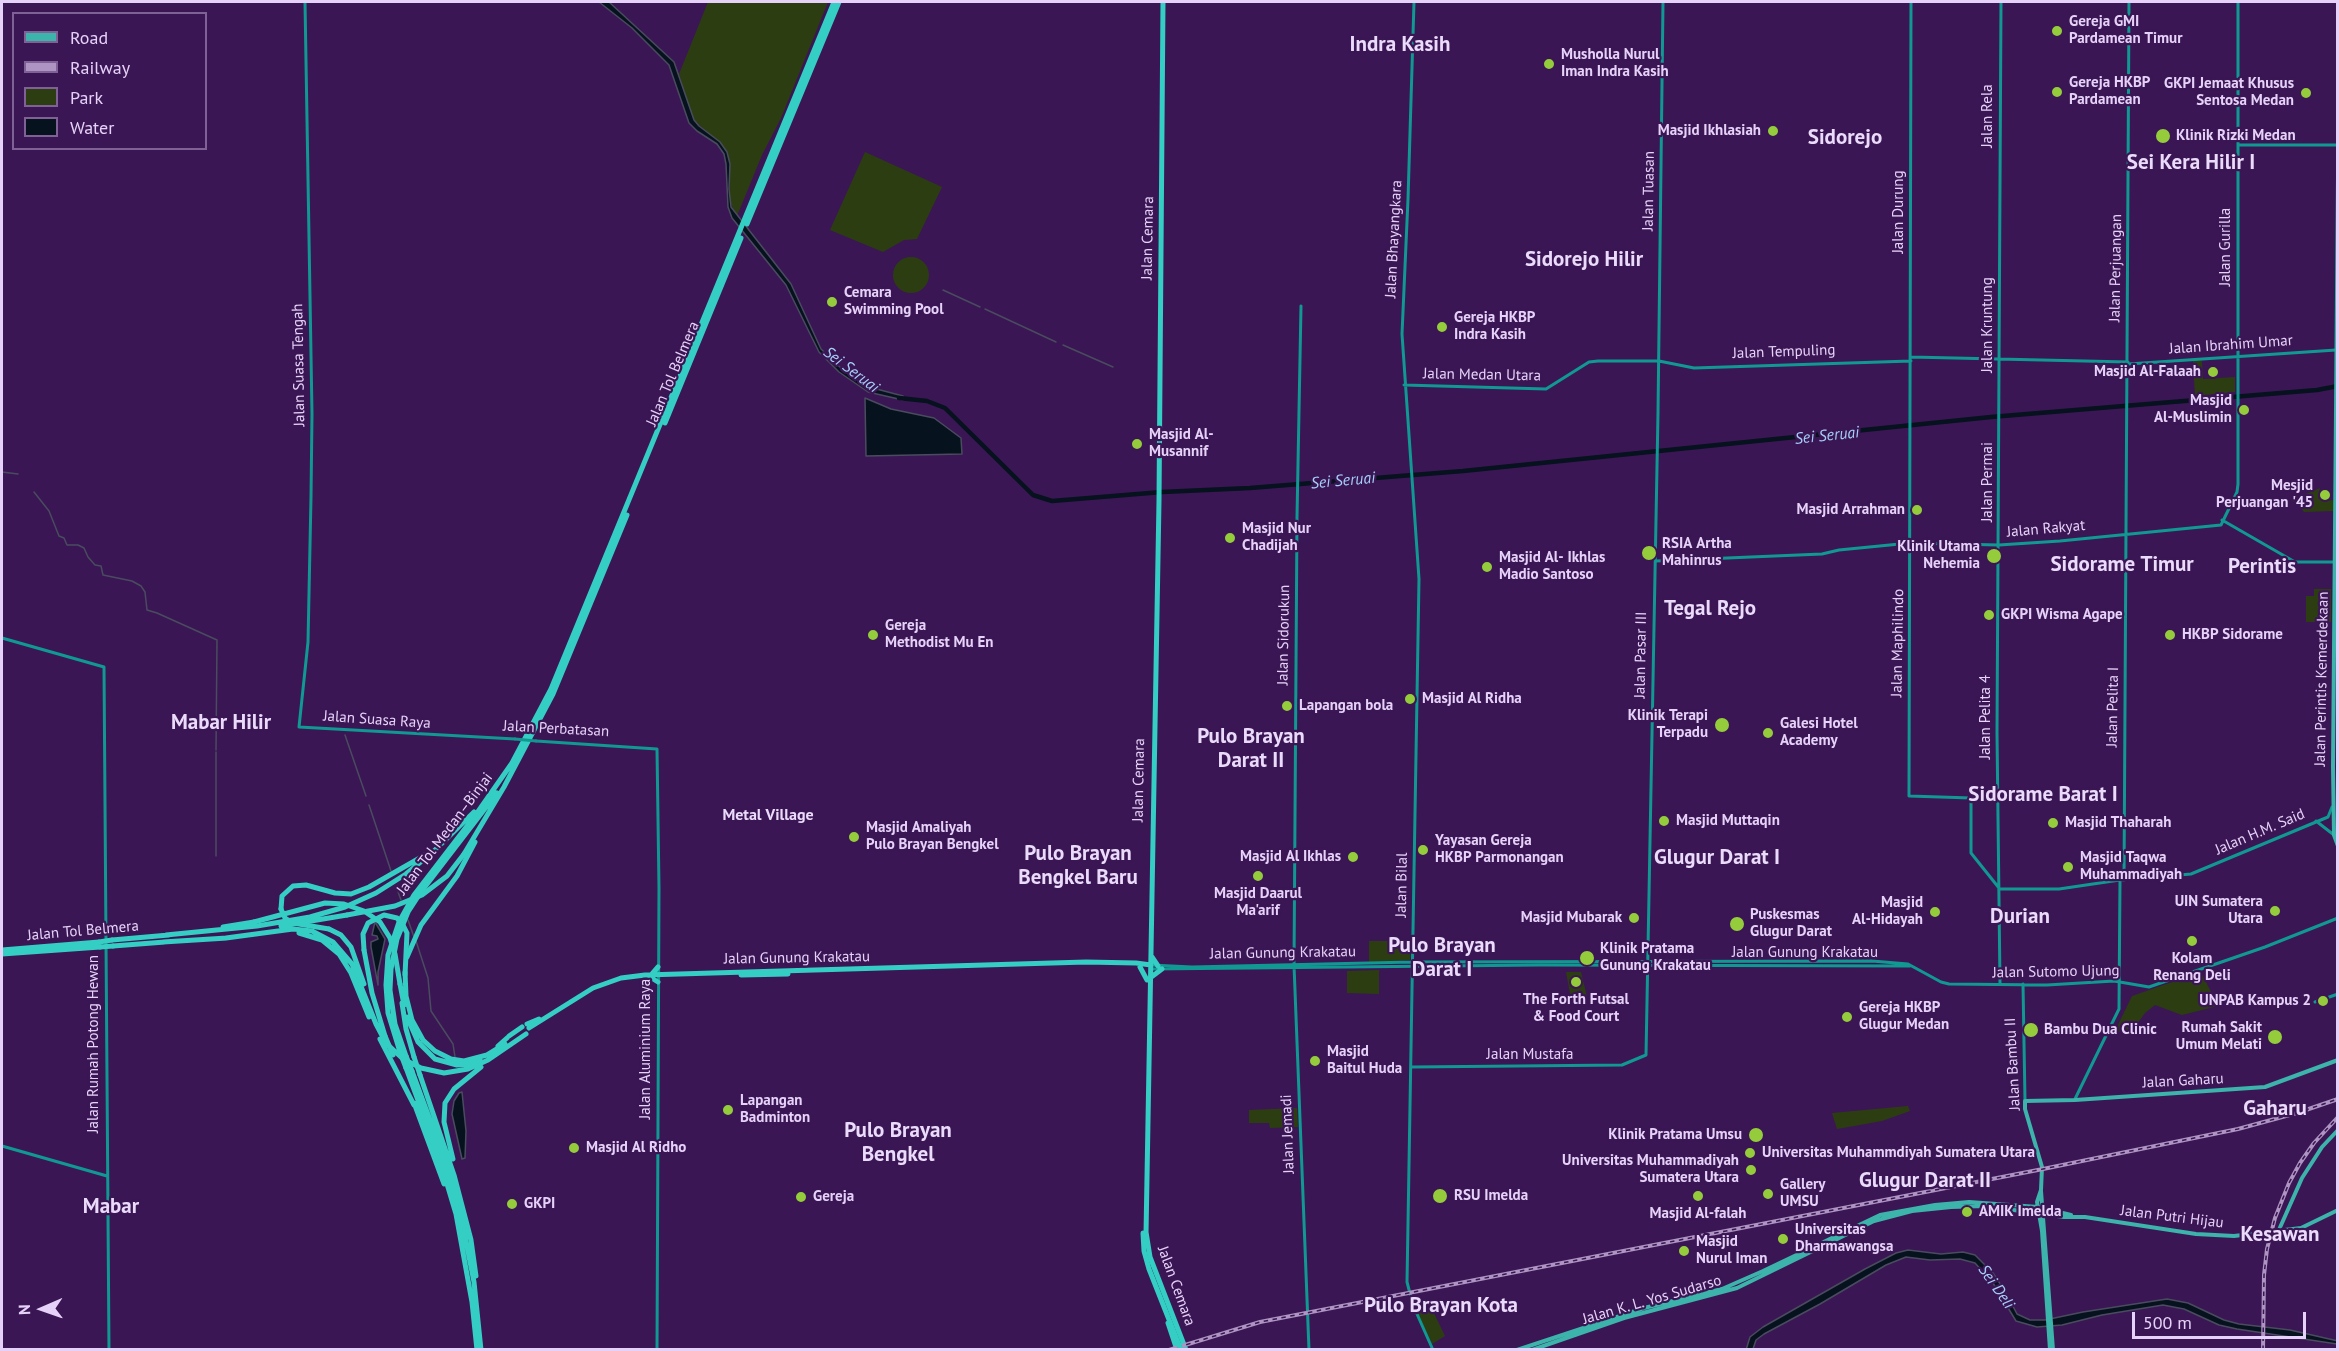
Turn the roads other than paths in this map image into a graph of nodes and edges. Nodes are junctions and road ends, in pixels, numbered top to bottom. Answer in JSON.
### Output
{"nodes":[{"id":1,"x":305,"y":2,"type":"edge"},
{"id":2,"x":837,"y":2,"type":"edge"},
{"id":3,"x":1163,"y":2,"type":"edge"},
{"id":4,"x":1414,"y":2,"type":"edge"},
{"id":5,"x":1663,"y":2,"type":"edge"},
{"id":6,"x":1911,"y":2,"type":"edge"},
{"id":7,"x":2001,"y":2,"type":"edge"},
{"id":8,"x":2129,"y":2,"type":"edge"},
{"id":9,"x":2238,"y":2,"type":"edge"},
{"id":10,"x":2238,"y":145,"type":"junction"},
{"id":11,"x":2337,"y":145,"type":"edge"},
{"id":12,"x":2337,"y":176,"type":"edge"},
{"id":13,"x":746,"y":222,"type":"junction"},
{"id":14,"x":2000,"y":231,"type":"joint"},
{"id":15,"x":741,"y":234,"type":"junction"},
{"id":16,"x":1301,"y":306,"type":"dead end"},
{"id":17,"x":2337,"y":318,"type":"edge"},
{"id":18,"x":2336,"y":350,"type":"edge"},
{"id":19,"x":688,"y":356,"type":"joint"},
{"id":20,"x":2238,"y":356,"type":"junction"},
{"id":21,"x":1911,"y":359,"type":"junction"},
{"id":22,"x":2000,"y":359,"type":"junction"},
{"id":23,"x":1659,"y":361,"type":"junction"},
{"id":24,"x":2128,"y":363,"type":"junction"},
{"id":25,"x":1404,"y":385,"type":"junction"},
{"id":26,"x":2000,"y":420,"type":"joint"},
{"id":27,"x":1910,"y":428,"type":"joint"},
{"id":28,"x":1658,"y":452,"type":"joint"},
{"id":29,"x":2337,"y":457,"type":"edge"},
{"id":30,"x":1412,"y":478,"type":"joint"},
{"id":31,"x":2336,"y":512,"type":"edge"},
{"id":32,"x":2222,"y":520,"type":"junction"},
{"id":33,"x":2337,"y":530,"type":"edge"},
{"id":34,"x":2127,"y":534,"type":"junction"},
{"id":35,"x":1910,"y":543,"type":"junction"},
{"id":36,"x":1999,"y":544,"type":"junction"},
{"id":37,"x":1656,"y":561,"type":"junction"},
{"id":38,"x":2337,"y":562,"type":"edge"},
{"id":39,"x":2,"y":638,"type":"edge"},
{"id":40,"x":2336,"y":706,"type":"edge"},
{"id":41,"x":299,"y":727,"type":"joint"},
{"id":42,"x":453,"y":736,"type":"joint"},
{"id":43,"x":657,"y":748,"type":"joint"},
{"id":44,"x":522,"y":753,"type":"junction"},
{"id":45,"x":503,"y":776,"type":"junction"},
{"id":46,"x":504,"y":787,"type":"junction"},
{"id":47,"x":2333,"y":803,"type":"junction"},
{"id":48,"x":2336,"y":811,"type":"edge"},
{"id":49,"x":2316,"y":821,"type":"junction"},
{"id":50,"x":452,"y":834,"type":"junction"},
{"id":51,"x":2334,"y":835,"type":"junction"},
{"id":52,"x":2337,"y":846,"type":"edge"},
{"id":53,"x":2122,"y":880,"type":"junction"},
{"id":54,"x":2000,"y":889,"type":"junction"},
{"id":55,"x":2337,"y":918,"type":"edge"},
{"id":56,"x":166,"y":935,"type":"junction"},
{"id":57,"x":226,"y":938,"type":"junction"},
{"id":58,"x":163,"y":942,"type":"junction"},
{"id":59,"x":112,"y":943,"type":"junction"},
{"id":60,"x":2,"y":952,"type":"edge"},
{"id":61,"x":1149,"y":955,"type":"junction"},
{"id":62,"x":1647,"y":961,"type":"junction"},
{"id":63,"x":1412,"y":962,"type":"junction"},
{"id":64,"x":1140,"y":965,"type":"junction"},
{"id":65,"x":1909,"y":965,"type":"junction"},
{"id":66,"x":1647,"y":966,"type":"junction"},
{"id":67,"x":1149,"y":967,"type":"junction"},
{"id":68,"x":1294,"y":967,"type":"junction"},
{"id":69,"x":1160,"y":968,"type":"junction"},
{"id":70,"x":1412,"y":968,"type":"junction"},
{"id":71,"x":405,"y":975,"type":"junction"},
{"id":72,"x":656,"y":975,"type":"junction"},
{"id":73,"x":1149,"y":979,"type":"junction"},
{"id":74,"x":2119,"y":981,"type":"junction"},
{"id":75,"x":402,"y":983,"type":"junction"},
{"id":76,"x":2000,"y":984,"type":"junction"},
{"id":77,"x":2023,"y":984,"type":"junction"},
{"id":78,"x":2337,"y":994,"type":"edge"},
{"id":79,"x":2315,"y":1002,"type":"dead end"},
{"id":80,"x":408,"y":1028,"type":"junction"},
{"id":81,"x":526,"y":1029,"type":"junction"},
{"id":82,"x":384,"y":1036,"type":"junction"},
{"id":83,"x":508,"y":1039,"type":"junction"},
{"id":84,"x":501,"y":1052,"type":"junction"},
{"id":85,"x":391,"y":1055,"type":"junction"},
{"id":86,"x":1646,"y":1056,"type":"joint"},
{"id":87,"x":2337,"y":1060,"type":"edge"},
{"id":88,"x":458,"y":1063,"type":"junction"},
{"id":89,"x":1412,"y":1067,"type":"junction"},
{"id":90,"x":409,"y":1070,"type":"junction"},
{"id":91,"x":2077,"y":1100,"type":"junction"},
{"id":92,"x":2025,"y":1101,"type":"junction"},
{"id":93,"x":2337,"y":1130,"type":"edge"},
{"id":94,"x":2,"y":1146,"type":"edge"},
{"id":95,"x":107,"y":1176,"type":"junction"},
{"id":96,"x":2039,"y":1205,"type":"junction"},
{"id":97,"x":463,"y":1207,"type":"junction"},
{"id":98,"x":2337,"y":1210,"type":"edge"},
{"id":99,"x":2040,"y":1213,"type":"junction"},
{"id":100,"x":2072,"y":1216,"type":"junction"},
{"id":101,"x":2283,"y":1222,"type":"junction"},
{"id":102,"x":459,"y":1228,"type":"junction"},
{"id":103,"x":2289,"y":1231,"type":"junction"},
{"id":104,"x":1145,"y":1232,"type":"junction"},
{"id":105,"x":2278,"y":1232,"type":"junction"},
{"id":106,"x":1790,"y":1260,"type":"junction"},
{"id":107,"x":1667,"y":1304,"type":"junction"},
{"id":108,"x":1171,"y":1312,"type":"junction"},
{"id":109,"x":1164,"y":1314,"type":"junction"},
{"id":110,"x":1536,"y":1347,"type":"edge"},
{"id":111,"x":109,"y":1350,"type":"edge"},
{"id":112,"x":480,"y":1350,"type":"edge"},
{"id":113,"x":657,"y":1350,"type":"edge"},
{"id":114,"x":1182,"y":1350,"type":"edge"},
{"id":115,"x":1309,"y":1350,"type":"edge"},
{"id":116,"x":1433,"y":1350,"type":"edge"},
{"id":117,"x":1517,"y":1350,"type":"edge"},
{"id":118,"x":2052,"y":1350,"type":"edge"}],
"edges":[{"from":1,"to":41,"type":"street","name":"Jalan Suasa Tengah"},
{"from":2,"to":13,"type":"highway","name":"Jalan Tol Belmera"},
{"from":2,"to":13,"type":"highway","name":"Jalan Tol Belmera"},
{"from":3,"to":61,"type":"highway","name":"Jalan Cemara"},
{"from":4,"to":25,"type":"street","name":"Jalan Bhayangkara"},
{"from":5,"to":23,"type":"street","name":"Jalan Tuasan"},
{"from":6,"to":21,"type":"street","name":"Jalan Durung"},
{"from":7,"to":14,"type":"street","name":"Jalan Rela"},
{"from":8,"to":24,"type":"street","name":"Jalan Perjuangan"},
{"from":9,"to":10,"type":"street","name":"Jalan Gurilla"},
{"from":10,"to":11,"type":"street"},
{"from":10,"to":20,"type":"street","name":"Jalan Gurilla"},
{"from":12,"to":17,"type":"main road","name":"Jalan Perintis Kemerdekaan"},
{"from":13,"to":15,"type":"highway","name":"Jalan Tol Belmera"},
{"from":14,"to":22,"type":"street","name":"Jalan Kruntung"},
{"from":15,"to":19,"type":"highway","name":"Jalan Tol Belmera"},
{"from":15,"to":44,"type":"highway","name":"Jalan Tol Belmera"},
{"from":16,"to":68,"type":"street","name":"Jalan Sidorukun"},
{"from":17,"to":18,"type":"main road","name":"Jalan Perintis Kemerdekaan"},
{"from":18,"to":20,"type":"street","name":"Jalan Ibrahim Umar"},
{"from":18,"to":29,"type":"main road","name":"Jalan Perintis Kemerdekaan"},
{"from":19,"to":45,"type":"highway","name":"Jalan Tol Medan–Binjai"},
{"from":20,"to":24,"type":"street","name":"Jalan Ibrahim Umar"},
{"from":20,"to":32,"type":"street","name":"Jalan Gurilla"},
{"from":21,"to":22,"type":"street","name":"Jalan Tempuling"},
{"from":21,"to":23,"type":"street","name":"Jalan Tempuling"},
{"from":21,"to":27,"type":"street","name":"Jalan Durung"},
{"from":22,"to":24,"type":"street","name":"Jalan Tempuling"},
{"from":22,"to":26,"type":"street","name":"Jalan Kruntung"},
{"from":23,"to":25,"type":"street","name":"Jalan Medan Utara"},
{"from":23,"to":28,"type":"street","name":"Jalan Tuasan"},
{"from":24,"to":34,"type":"street","name":"Jalan Perjuangan"},
{"from":25,"to":30,"type":"street","name":"Jalan Bhayangkara"},
{"from":26,"to":36,"type":"street","name":"Jalan Permai"},
{"from":27,"to":35,"type":"street","name":"Jalan Maphilindo"},
{"from":28,"to":37,"type":"street","name":"Jalan Pasar III"},
{"from":29,"to":31,"type":"main road","name":"Jalan Perintis Kemerdekaan"},
{"from":30,"to":63,"type":"street","name":"Jalan Bilal"},
{"from":31,"to":33,"type":"main road","name":"Jalan Perintis Kemerdekaan"},
{"from":32,"to":34,"type":"street","name":"Jalan Rakyat"},
{"from":32,"to":38,"type":"street"},
{"from":33,"to":38,"type":"main road","name":"Jalan Perintis Kemerdekaan"},
{"from":34,"to":36,"type":"street","name":"Jalan Rakyat"},
{"from":34,"to":53,"type":"street","name":"Jalan Pelita I"},
{"from":35,"to":36,"type":"street","name":"Jalan Rakyat"},
{"from":35,"to":37,"type":"street","name":"Jalan Rakyat"},
{"from":35,"to":54,"type":"street","name":"Jalan Maphilindo"},
{"from":36,"to":54,"type":"street","name":"Jalan Pelita 4"},
{"from":37,"to":62,"type":"street","name":"Jalan Pasar III"},
{"from":38,"to":40,"type":"main road","name":"Jalan Perintis Kemerdekaan"},
{"from":39,"to":95,"type":"street","name":"Jalan Rumah Potong Hewan"},
{"from":40,"to":47,"type":"main road","name":"Jalan Perintis Kemerdekaan"},
{"from":41,"to":42,"type":"street","name":"Jalan Suasa Raya"},
{"from":42,"to":43,"type":"street","name":"Jalan Perbatasan","bridge":true},
{"from":43,"to":72,"type":"street","name":"Jalan Aluminium Raya"},
{"from":44,"to":46,"type":"highway"},
{"from":44,"to":90,"type":"highway","name":"Jalan Tol Medan–Binjai","bridge":true},
{"from":45,"to":50,"type":"highway"},
{"from":45,"to":90,"type":"highway","name":"Jalan Tol Medan–Binjai","bridge":true},
{"from":46,"to":58,"type":"highway","bridge":true},
{"from":46,"to":71,"type":"highway","bridge":true},
{"from":47,"to":48,"type":"main road","name":"Jalan Perintis Kemerdekaan"},
{"from":47,"to":49,"type":"street","name":"Jalan H.M. Said"},
{"from":48,"to":51,"type":"main road","name":"Jalan Perintis Kemerdekaan"},
{"from":49,"to":51,"type":"street","name":"Jalan H.M. Said"},
{"from":49,"to":53,"type":"street","name":"Jalan H.M. Said"},
{"from":50,"to":56,"type":"highway"},
{"from":50,"to":82,"type":"highway","bridge":true},
{"from":51,"to":52,"type":"main road","name":"Jalan Perintis Kemerdekaan"},
{"from":53,"to":54,"type":"street","name":"Jalan H.M. Said"},
{"from":53,"to":74,"type":"street","name":"Jalan Pelita I"},
{"from":54,"to":76,"type":"street","name":"Jalan Pelita 4"},
{"from":55,"to":74,"type":"street","name":"Jalan Sutomo Ujung"},
{"from":56,"to":59,"type":"highway","name":"Jalan Tol Belmera"},
{"from":56,"to":75,"type":"highway","bridge":true},
{"from":57,"to":58,"type":"highway"},
{"from":57,"to":82,"type":"highway"},
{"from":57,"to":85,"type":"highway"},
{"from":58,"to":59,"type":"highway","name":"Jalan Tol Belmera"},
{"from":59,"to":60,"type":"highway","name":"Jalan Tol Belmera","bridge":true},
{"from":61,"to":64,"type":"highway"},
{"from":61,"to":67,"type":"highway","name":"Jalan Cemara"},
{"from":61,"to":69,"type":"highway"},
{"from":62,"to":63,"type":"street","name":"Jalan Gunung Krakatau"},
{"from":62,"to":65,"type":"street","name":"Jalan Gunung Krakatau"},
{"from":62,"to":66,"type":"street","name":"Jalan Pasar III"},
{"from":63,"to":68,"type":"street","name":"Jalan Gunung Krakatau"},
{"from":63,"to":70,"type":"street","name":"Jalan Bilal"},
{"from":64,"to":67,"type":"highway","name":"Jalan Gunung Krakatau"},
{"from":64,"to":72,"type":"highway","name":"Jalan Gunung Krakatau"},
{"from":64,"to":73,"type":"highway"},
{"from":65,"to":66,"type":"street","name":"Jalan Gunung Krakatau"},
{"from":65,"to":76,"type":"street","name":"Jalan Sutomo Ujung"},
{"from":66,"to":70,"type":"street","name":"Jalan Gunung Krakatau"},
{"from":66,"to":86,"type":"street","name":"Jalan Pasar III"},
{"from":67,"to":69,"type":"street","name":"Jalan Gunung Krakatau"},
{"from":67,"to":73,"type":"highway","name":"Jalan Cemara"},
{"from":68,"to":69,"type":"street","name":"Jalan Gunung Krakatau"},
{"from":68,"to":70,"type":"street","name":"Jalan Gunung Krakatau"},
{"from":68,"to":115,"type":"street","name":"Jalan Jemadi"},
{"from":69,"to":73,"type":"highway"},
{"from":70,"to":89,"type":"street","name":"Jalan Bilal"},
{"from":71,"to":75,"type":"highway","bridge":true},
{"from":71,"to":82,"type":"highway","bridge":true},
{"from":72,"to":81,"type":"highway"},
{"from":72,"to":81,"type":"highway"},
{"from":72,"to":113,"type":"street","name":"Jalan Aluminium Raya"},
{"from":73,"to":104,"type":"highway","name":"Jalan Cemara"},
{"from":74,"to":77,"type":"street","name":"Jalan Sutomo Ujung"},
{"from":74,"to":91,"type":"street","name":"Jalan Pelita I"},
{"from":75,"to":80,"type":"highway"},
{"from":75,"to":88,"type":"highway"},
{"from":76,"to":77,"type":"street","name":"Jalan Sutomo Ujung"},
{"from":77,"to":92,"type":"street","name":"Jalan Bambu II"},
{"from":78,"to":79,"type":"street"},
{"from":80,"to":88,"type":"highway"},
{"from":80,"to":97,"type":"highway","bridge":true},
{"from":81,"to":83,"type":"highway"},
{"from":81,"to":84,"type":"highway"},
{"from":82,"to":84,"type":"highway"},
{"from":82,"to":85,"type":"highway","bridge":true},
{"from":83,"to":88,"type":"highway"},
{"from":83,"to":88,"type":"highway"},
{"from":84,"to":97,"type":"highway"},
{"from":85,"to":102,"type":"highway"},
{"from":86,"to":89,"type":"street","name":"Jalan Mustafa"},
{"from":87,"to":91,"type":"main road","name":"Jalan Gaharu"},
{"from":89,"to":116,"type":"street","name":"Jalan Bilal"},
{"from":90,"to":102,"type":"highway","name":"Jalan Tol Medan–Binjai"},
{"from":90,"to":112,"type":"highway","name":"Jalan Tol Medan–Binjai"},
{"from":91,"to":92,"type":"main road","name":"Jalan Gaharu"},
{"from":92,"to":96,"type":"main road","name":"Jalan Bambu II"},
{"from":93,"to":101,"type":"main road"},
{"from":94,"to":95,"type":"street"},
{"from":95,"to":111,"type":"street","name":"Jalan Rumah Potong Hewan"},
{"from":96,"to":99,"type":"main road","name":"Jalan Bambu II"},
{"from":96,"to":100,"type":"main road","name":"Jalan Putri Hijau"},
{"from":96,"to":106,"type":"main road"},
{"from":97,"to":112,"type":"highway"},
{"from":98,"to":103,"type":"main road","name":"Jalan Putri Hijau"},
{"from":99,"to":100,"type":"main road","name":"Jalan Putri Hijau"},
{"from":99,"to":106,"type":"main road","name":"Jalan Putri Hijau"},
{"from":99,"to":118,"type":"main road","name":"Jalan Bambu II"},
{"from":100,"to":105,"type":"main road","name":"Jalan Putri Hijau"},
{"from":101,"to":103,"type":"main road"},
{"from":101,"to":105,"type":"main road"},
{"from":102,"to":112,"type":"highway","name":"Jalan Tol Medan–Binjai"},
{"from":103,"to":105,"type":"main road","name":"Jalan Putri Hijau"},
{"from":104,"to":108,"type":"highway","name":"Jalan Cemara"},
{"from":104,"to":109,"type":"highway","name":"Jalan Cemara"},
{"from":104,"to":114,"type":"highway","bridge":true},
{"from":106,"to":107,"type":"main road","name":"Jalan K. L. Yos Sudarso"},
{"from":106,"to":107,"type":"main road","name":"Jalan K. L. Yos Sudarso"},
{"from":107,"to":110,"type":"main road","name":"Jalan K. L. Yos Sudarso"},
{"from":108,"to":109,"type":"highway"},
{"from":108,"to":114,"type":"highway","name":"Jalan Cemara"},
{"from":109,"to":114,"type":"highway","name":"Jalan Cemara"},
{"from":110,"to":117,"type":"main road","name":"Jalan K. L. Yos Sudarso"}]}
